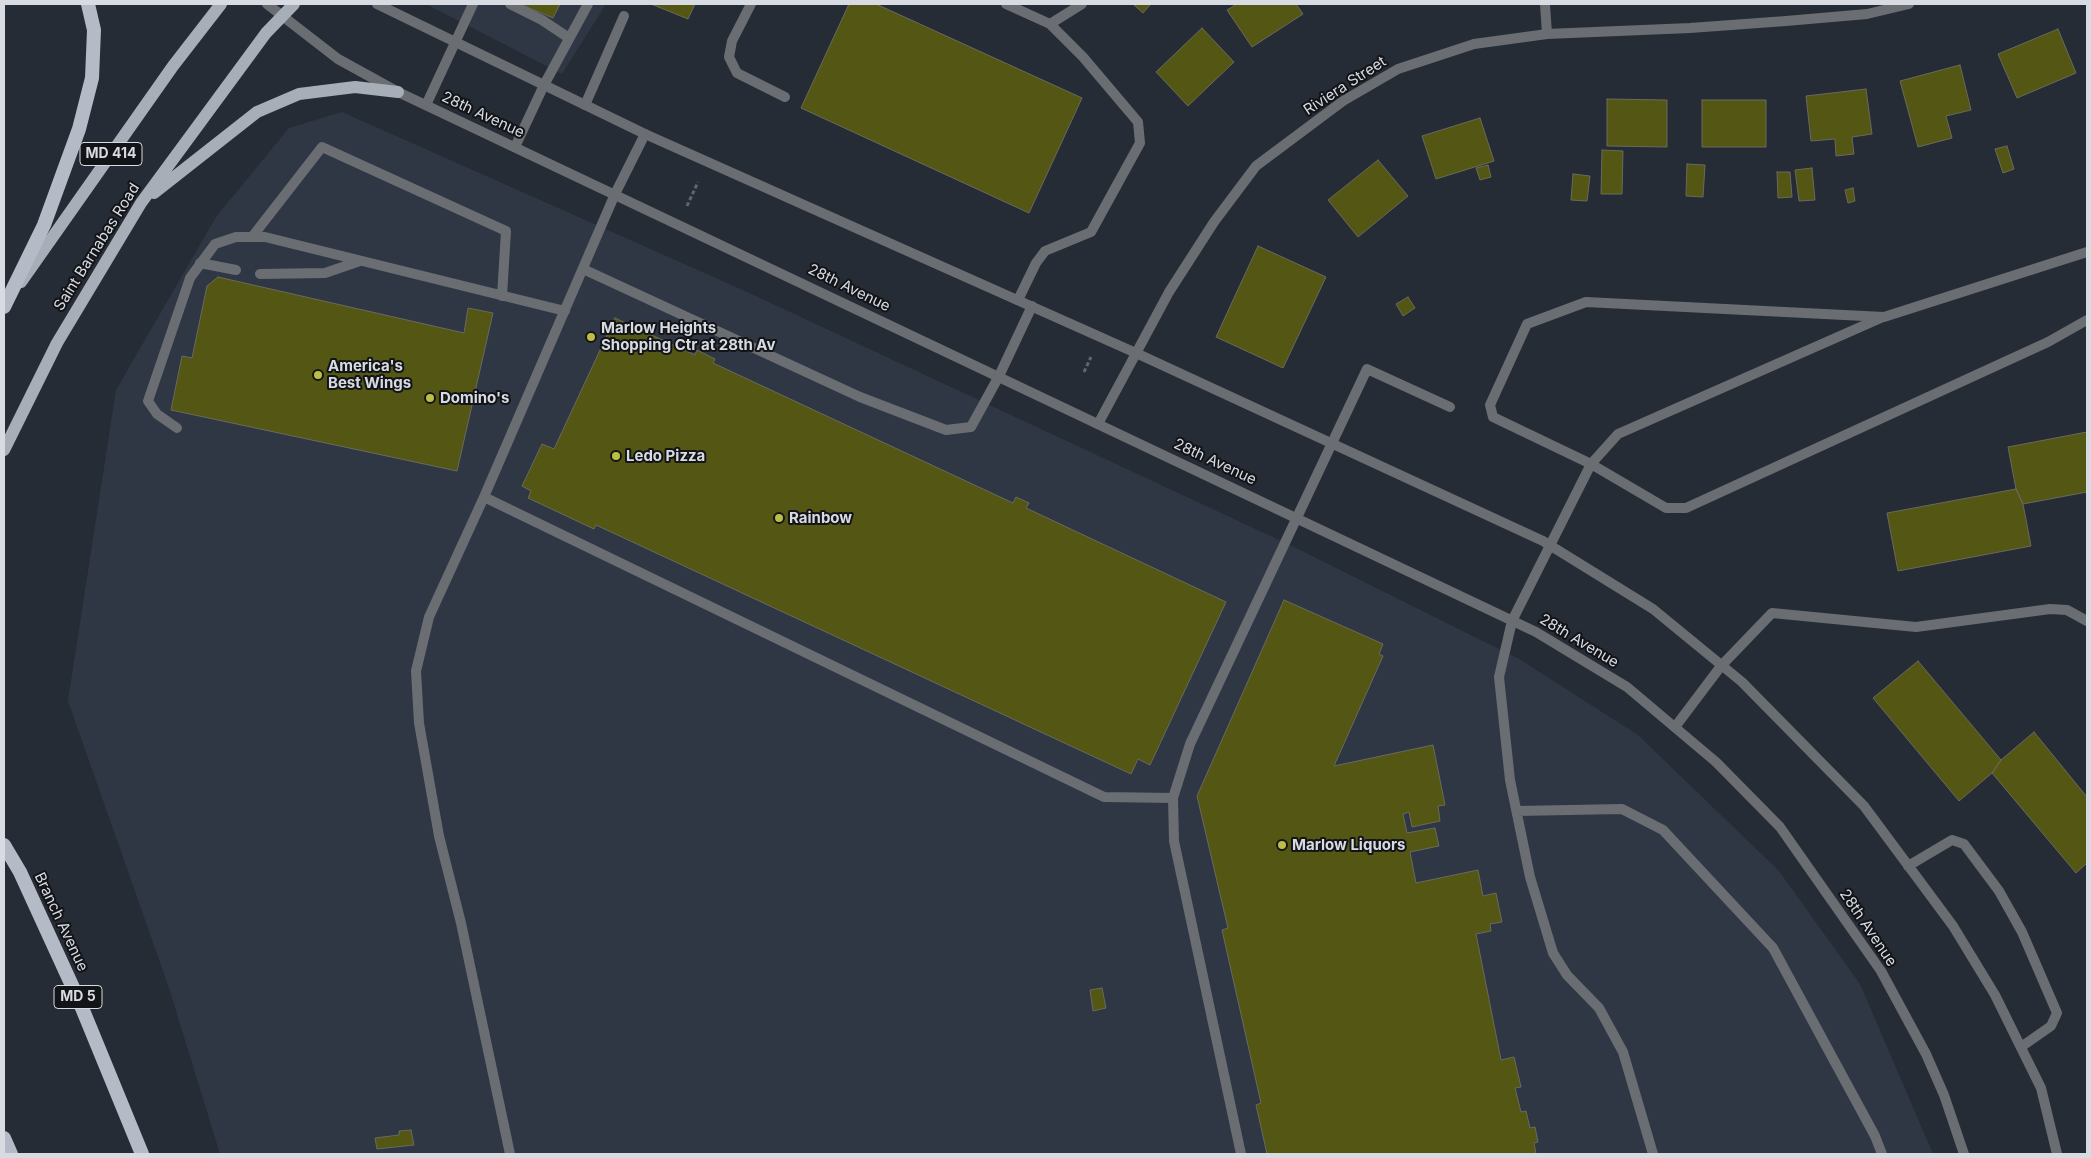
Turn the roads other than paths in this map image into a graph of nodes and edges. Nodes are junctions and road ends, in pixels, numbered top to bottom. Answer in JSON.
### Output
{"nodes":[{"id":1,"x":88,"y":4,"type":"edge"},
{"id":2,"x":220,"y":4,"type":"edge"},
{"id":3,"x":267,"y":4,"type":"edge"},
{"id":4,"x":294,"y":4,"type":"edge"},
{"id":5,"x":377,"y":4,"type":"edge"},
{"id":6,"x":473,"y":4,"type":"edge"},
{"id":7,"x":510,"y":4,"type":"edge"},
{"id":8,"x":588,"y":4,"type":"edge"},
{"id":9,"x":751,"y":4,"type":"edge"},
{"id":10,"x":1006,"y":4,"type":"edge"},
{"id":11,"x":1082,"y":4,"type":"edge"},
{"id":12,"x":1545,"y":4,"type":"edge"},
{"id":13,"x":1909,"y":4,"type":"edge"},
{"id":14,"x":282,"y":16,"type":"junction"},
{"id":15,"x":624,"y":16,"type":"dead end"},
{"id":16,"x":1050,"y":24,"type":"junction"},
{"id":17,"x":1547,"y":34,"type":"junction"},
{"id":18,"x":569,"y":38,"type":"junction"},
{"id":19,"x":455,"y":43,"type":"junction"},
{"id":20,"x":544,"y":85,"type":"junction"},
{"id":21,"x":398,"y":92,"type":"junction"},
{"id":22,"x":785,"y":97,"type":"dead end"},
{"id":23,"x":426,"y":105,"type":"junction"},
{"id":24,"x":585,"y":105,"type":"junction"},
{"id":25,"x":646,"y":134,"type":"junction"},
{"id":26,"x":515,"y":147,"type":"junction"},
{"id":27,"x":615,"y":194,"type":"junction"},
{"id":28,"x":141,"y":203,"type":"junction"},
{"id":29,"x":252,"y":237,"type":"junction"},
{"id":30,"x":2087,"y":252,"type":"edge"},
{"id":31,"x":361,"y":261,"type":"junction"},
{"id":32,"x":200,"y":263,"type":"junction"},
{"id":33,"x":583,"y":268,"type":"junction"},
{"id":34,"x":236,"y":270,"type":"dead end"},
{"id":35,"x":260,"y":274,"type":"dead end"},
{"id":36,"x":502,"y":296,"type":"junction"},
{"id":37,"x":1018,"y":300,"type":"junction"},
{"id":38,"x":1032,"y":306,"type":"junction"},
{"id":39,"x":4,"y":307,"type":"edge"},
{"id":40,"x":565,"y":311,"type":"junction"},
{"id":41,"x":1884,"y":317,"type":"junction"},
{"id":42,"x":2087,"y":320,"type":"edge"},
{"id":43,"x":1136,"y":353,"type":"junction"},
{"id":44,"x":999,"y":376,"type":"junction"},
{"id":45,"x":1450,"y":407,"type":"dead end"},
{"id":46,"x":1098,"y":424,"type":"junction"},
{"id":47,"x":177,"y":428,"type":"dead end"},
{"id":48,"x":1332,"y":443,"type":"junction"},
{"id":49,"x":4,"y":450,"type":"edge"},
{"id":50,"x":1591,"y":464,"type":"junction"},
{"id":51,"x":484,"y":497,"type":"junction"},
{"id":52,"x":1297,"y":517,"type":"junction"},
{"id":53,"x":1549,"y":544,"type":"junction"},
{"id":54,"x":1512,"y":621,"type":"junction"},
{"id":55,"x":2087,"y":621,"type":"edge"},
{"id":56,"x":1722,"y":666,"type":"junction"},
{"id":57,"x":1675,"y":727,"type":"junction"},
{"id":58,"x":1173,"y":798,"type":"junction"},
{"id":59,"x":1517,"y":811,"type":"junction"},
{"id":60,"x":4,"y":845,"type":"edge"},
{"id":61,"x":1908,"y":866,"type":"junction"},
{"id":62,"x":2021,"y":1047,"type":"junction"},
{"id":63,"x":4,"y":1138,"type":"edge"},
{"id":64,"x":10,"y":1154,"type":"edge"},
{"id":65,"x":142,"y":1154,"type":"edge"},
{"id":66,"x":510,"y":1154,"type":"edge"},
{"id":67,"x":1240,"y":1154,"type":"edge"},
{"id":68,"x":1653,"y":1154,"type":"edge"},
{"id":69,"x":1882,"y":1154,"type":"edge"},
{"id":70,"x":1964,"y":1154,"type":"edge"},
{"id":71,"x":2057,"y":1154,"type":"edge"}],
"edges":[{"from":1,"to":39,"type":"highway"},
{"from":2,"to":39,"type":"main road","number":"MD 414"},
{"from":3,"to":14,"type":"street","name":"28th Avenue"},
{"from":4,"to":14,"type":"main road","name":"Saint Barnabas Road","number":"MD 414"},
{"from":5,"to":19,"type":"street"},
{"from":6,"to":19,"type":"street"},
{"from":7,"to":18,"type":"street"},
{"from":8,"to":18,"type":"street"},
{"from":9,"to":22,"type":"street"},
{"from":10,"to":16,"type":"street"},
{"from":11,"to":16,"type":"street"},
{"from":12,"to":17,"type":"street"},
{"from":13,"to":17,"type":"street","name":"Riviera Street"},
{"from":14,"to":21,"type":"street","name":"28th Avenue"},
{"from":14,"to":28,"type":"main road","name":"Saint Barnabas Road","number":"MD 414"},
{"from":15,"to":24,"type":"street"},
{"from":16,"to":37,"type":"street"},
{"from":17,"to":43,"type":"street","name":"Riviera Street"},
{"from":18,"to":20,"type":"street"},
{"from":19,"to":20,"type":"street"},
{"from":19,"to":23,"type":"street"},
{"from":20,"to":24,"type":"street"},
{"from":20,"to":26,"type":"street"},
{"from":21,"to":23,"type":"street","name":"28th Avenue"},
{"from":21,"to":28,"type":"main road"},
{"from":23,"to":26,"type":"street","name":"28th Avenue"},
{"from":24,"to":25,"type":"street"},
{"from":25,"to":27,"type":"street"},
{"from":25,"to":37,"type":"street"},
{"from":26,"to":27,"type":"street","name":"28th Avenue"},
{"from":27,"to":33,"type":"street"},
{"from":27,"to":44,"type":"street","name":"28th Avenue"},
{"from":28,"to":49,"type":"main road","name":"Saint Barnabas Road","number":"MD 414"},
{"from":29,"to":31,"type":"street"},
{"from":29,"to":32,"type":"street"},
{"from":29,"to":36,"type":"street"},
{"from":30,"to":41,"type":"street"},
{"from":31,"to":35,"type":"street"},
{"from":31,"to":36,"type":"street"},
{"from":32,"to":34,"type":"street"},
{"from":32,"to":47,"type":"street"},
{"from":33,"to":40,"type":"street"},
{"from":33,"to":44,"type":"street"},
{"from":36,"to":40,"type":"street"},
{"from":37,"to":38,"type":"street"},
{"from":38,"to":43,"type":"street"},
{"from":38,"to":44,"type":"street"},
{"from":40,"to":51,"type":"street"},
{"from":41,"to":50,"type":"street"},
{"from":41,"to":50,"type":"street"},
{"from":42,"to":50,"type":"street"},
{"from":43,"to":46,"type":"street","name":"Riviera Street"},
{"from":43,"to":48,"type":"street"},
{"from":44,"to":46,"type":"street","name":"28th Avenue"},
{"from":45,"to":48,"type":"street"},
{"from":46,"to":52,"type":"street","name":"28th Avenue"},
{"from":48,"to":52,"type":"street"},
{"from":48,"to":53,"type":"street"},
{"from":50,"to":53,"type":"street"},
{"from":51,"to":58,"type":"street"},
{"from":51,"to":66,"type":"street"},
{"from":52,"to":54,"type":"street","name":"28th Avenue"},
{"from":52,"to":58,"type":"street"},
{"from":53,"to":54,"type":"street"},
{"from":53,"to":56,"type":"street"},
{"from":54,"to":57,"type":"street","name":"28th Avenue"},
{"from":54,"to":59,"type":"street"},
{"from":55,"to":56,"type":"street"},
{"from":56,"to":57,"type":"street"},
{"from":56,"to":61,"type":"street"},
{"from":57,"to":70,"type":"street","name":"28th Avenue"},
{"from":58,"to":67,"type":"street"},
{"from":59,"to":68,"type":"street"},
{"from":59,"to":69,"type":"street"},
{"from":60,"to":65,"type":"highway","name":"Branch Avenue","number":"MD 5"},
{"from":61,"to":62,"type":"street"},
{"from":61,"to":62,"type":"street"},
{"from":62,"to":71,"type":"street"},
{"from":63,"to":64,"type":"highway"}]}
